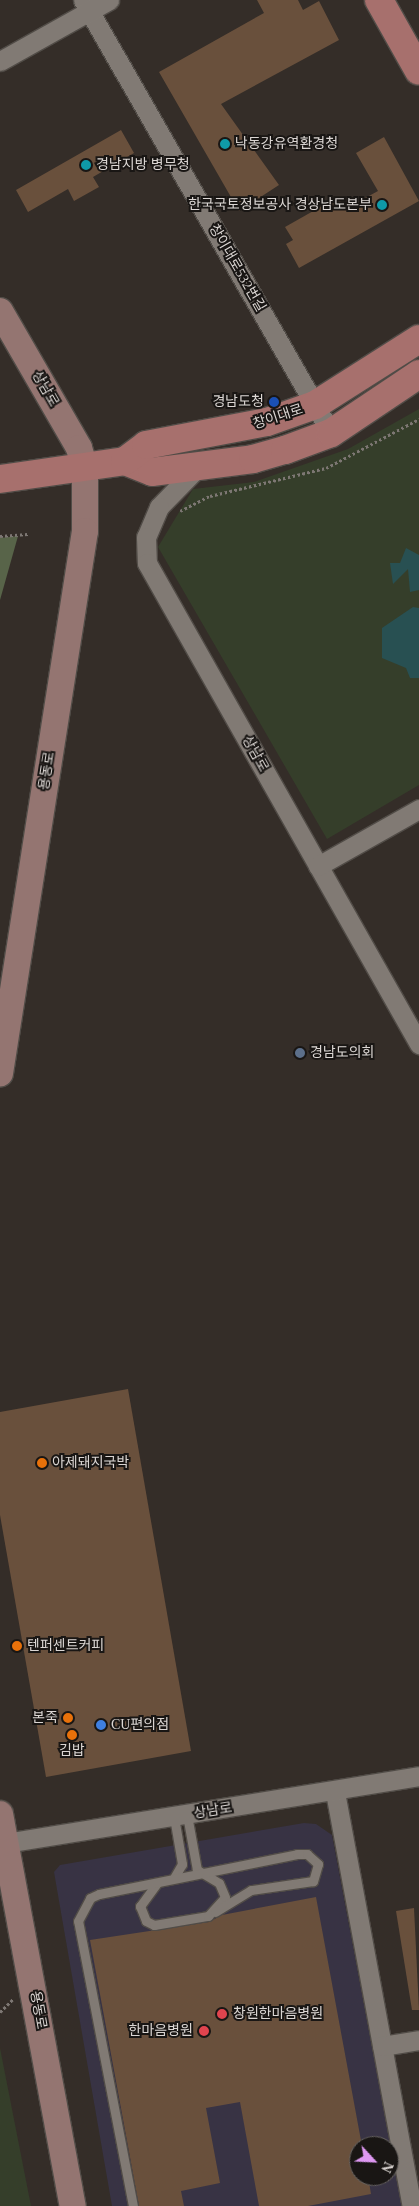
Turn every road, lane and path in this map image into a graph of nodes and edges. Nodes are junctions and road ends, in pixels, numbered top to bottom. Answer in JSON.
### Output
{"nodes":[{"id":1,"x":109,"y":0,"type":"edge"},
{"id":2,"x":379,"y":0,"type":"edge"},
{"id":3,"x":86,"y":6,"type":"edge"},
{"id":4,"x":0,"y":61,"type":"edge"},
{"id":5,"x":419,"y":71,"type":"edge"},
{"id":6,"x":0,"y":311,"type":"edge"},
{"id":7,"x":419,"y":339,"type":"edge"},
{"id":8,"x":419,"y":374,"type":"edge"},
{"id":9,"x":315,"y":404,"type":"junction"},
{"id":10,"x":419,"y":419,"type":"edge"},
{"id":11,"x":331,"y":433,"type":"junction"},
{"id":12,"x":125,"y":461,"type":"junction"},
{"id":13,"x":85,"y":468,"type":"junction"},
{"id":14,"x":197,"y":468,"type":"junction"},
{"id":15,"x":0,"y":478,"type":"edge"},
{"id":16,"x":152,"y":524,"type":"junction"},
{"id":17,"x":28,"y":534,"type":"dead end"},
{"id":18,"x":0,"y":536,"type":"edge"},
{"id":19,"x":419,"y":809,"type":"edge"},
{"id":20,"x":318,"y":866,"type":"junction"},
{"id":21,"x":419,"y":1044,"type":"edge"},
{"id":22,"x":0,"y":1073,"type":"edge"},
{"id":23,"x":419,"y":1776,"type":"edge"},
{"id":24,"x":335,"y":1792,"type":"junction"},
{"id":25,"x":0,"y":1814,"type":"edge"},
{"id":26,"x":180,"y":1816,"type":"junction"},
{"id":27,"x":6,"y":1843,"type":"junction"},
{"id":28,"x":199,"y":1874,"type":"junction"},
{"id":29,"x":159,"y":1882,"type":"junction"},
{"id":30,"x":215,"y":1912,"type":"junction"},
{"id":31,"x":419,"y":2040,"type":"edge"},
{"id":32,"x":382,"y":2046,"type":"junction"},
{"id":33,"x":74,"y":2206,"type":"edge"},
{"id":34,"x":133,"y":2206,"type":"edge"},
{"id":35,"x":412,"y":2206,"type":"edge"}],
"edges":[{"from":1,"to":3,"type":"street"},
{"from":2,"to":5,"type":"main road"},
{"from":3,"to":4,"type":"street"},
{"from":3,"to":9,"type":"street","name":"창이대로532번길"},
{"from":6,"to":13,"type":"street","name":"상남로"},
{"from":7,"to":9,"type":"main road","name":"창이대로"},
{"from":8,"to":11,"type":"main road"},
{"from":9,"to":11,"type":"street","name":"창이대로532번길"},
{"from":9,"to":12,"type":"main road","name":"창이대로"},
{"from":10,"to":16,"type":"path"},
{"from":11,"to":14,"type":"main road"},
{"from":12,"to":13,"type":"main road","name":"창이대로"},
{"from":12,"to":14,"type":"main road"},
{"from":13,"to":15,"type":"main road","name":"창이대로"},
{"from":13,"to":22,"type":"street","name":"용동로"},
{"from":14,"to":16,"type":"street","name":"상남로"},
{"from":16,"to":20,"type":"street","name":"상남로"},
{"from":17,"to":18,"type":"path"},
{"from":19,"to":20,"type":"street"},
{"from":20,"to":21,"type":"street","name":"상남로"},
{"from":23,"to":24,"type":"street","name":"상남로"},
{"from":24,"to":26,"type":"street","name":"상남로"},
{"from":24,"to":32,"type":"street"},
{"from":25,"to":27,"type":"street","name":"용동로"},
{"from":26,"to":27,"type":"street","name":"상남로"},
{"from":26,"to":28,"type":"lane"},
{"from":26,"to":29,"type":"lane"},
{"from":27,"to":33,"type":"street","name":"용동로"},
{"from":28,"to":29,"type":"lane"},
{"from":28,"to":30,"type":"lane"},
{"from":28,"to":30,"type":"lane"},
{"from":29,"to":30,"type":"lane"},
{"from":29,"to":34,"type":"lane"},
{"from":31,"to":32,"type":"street"},
{"from":32,"to":35,"type":"street"}]}
